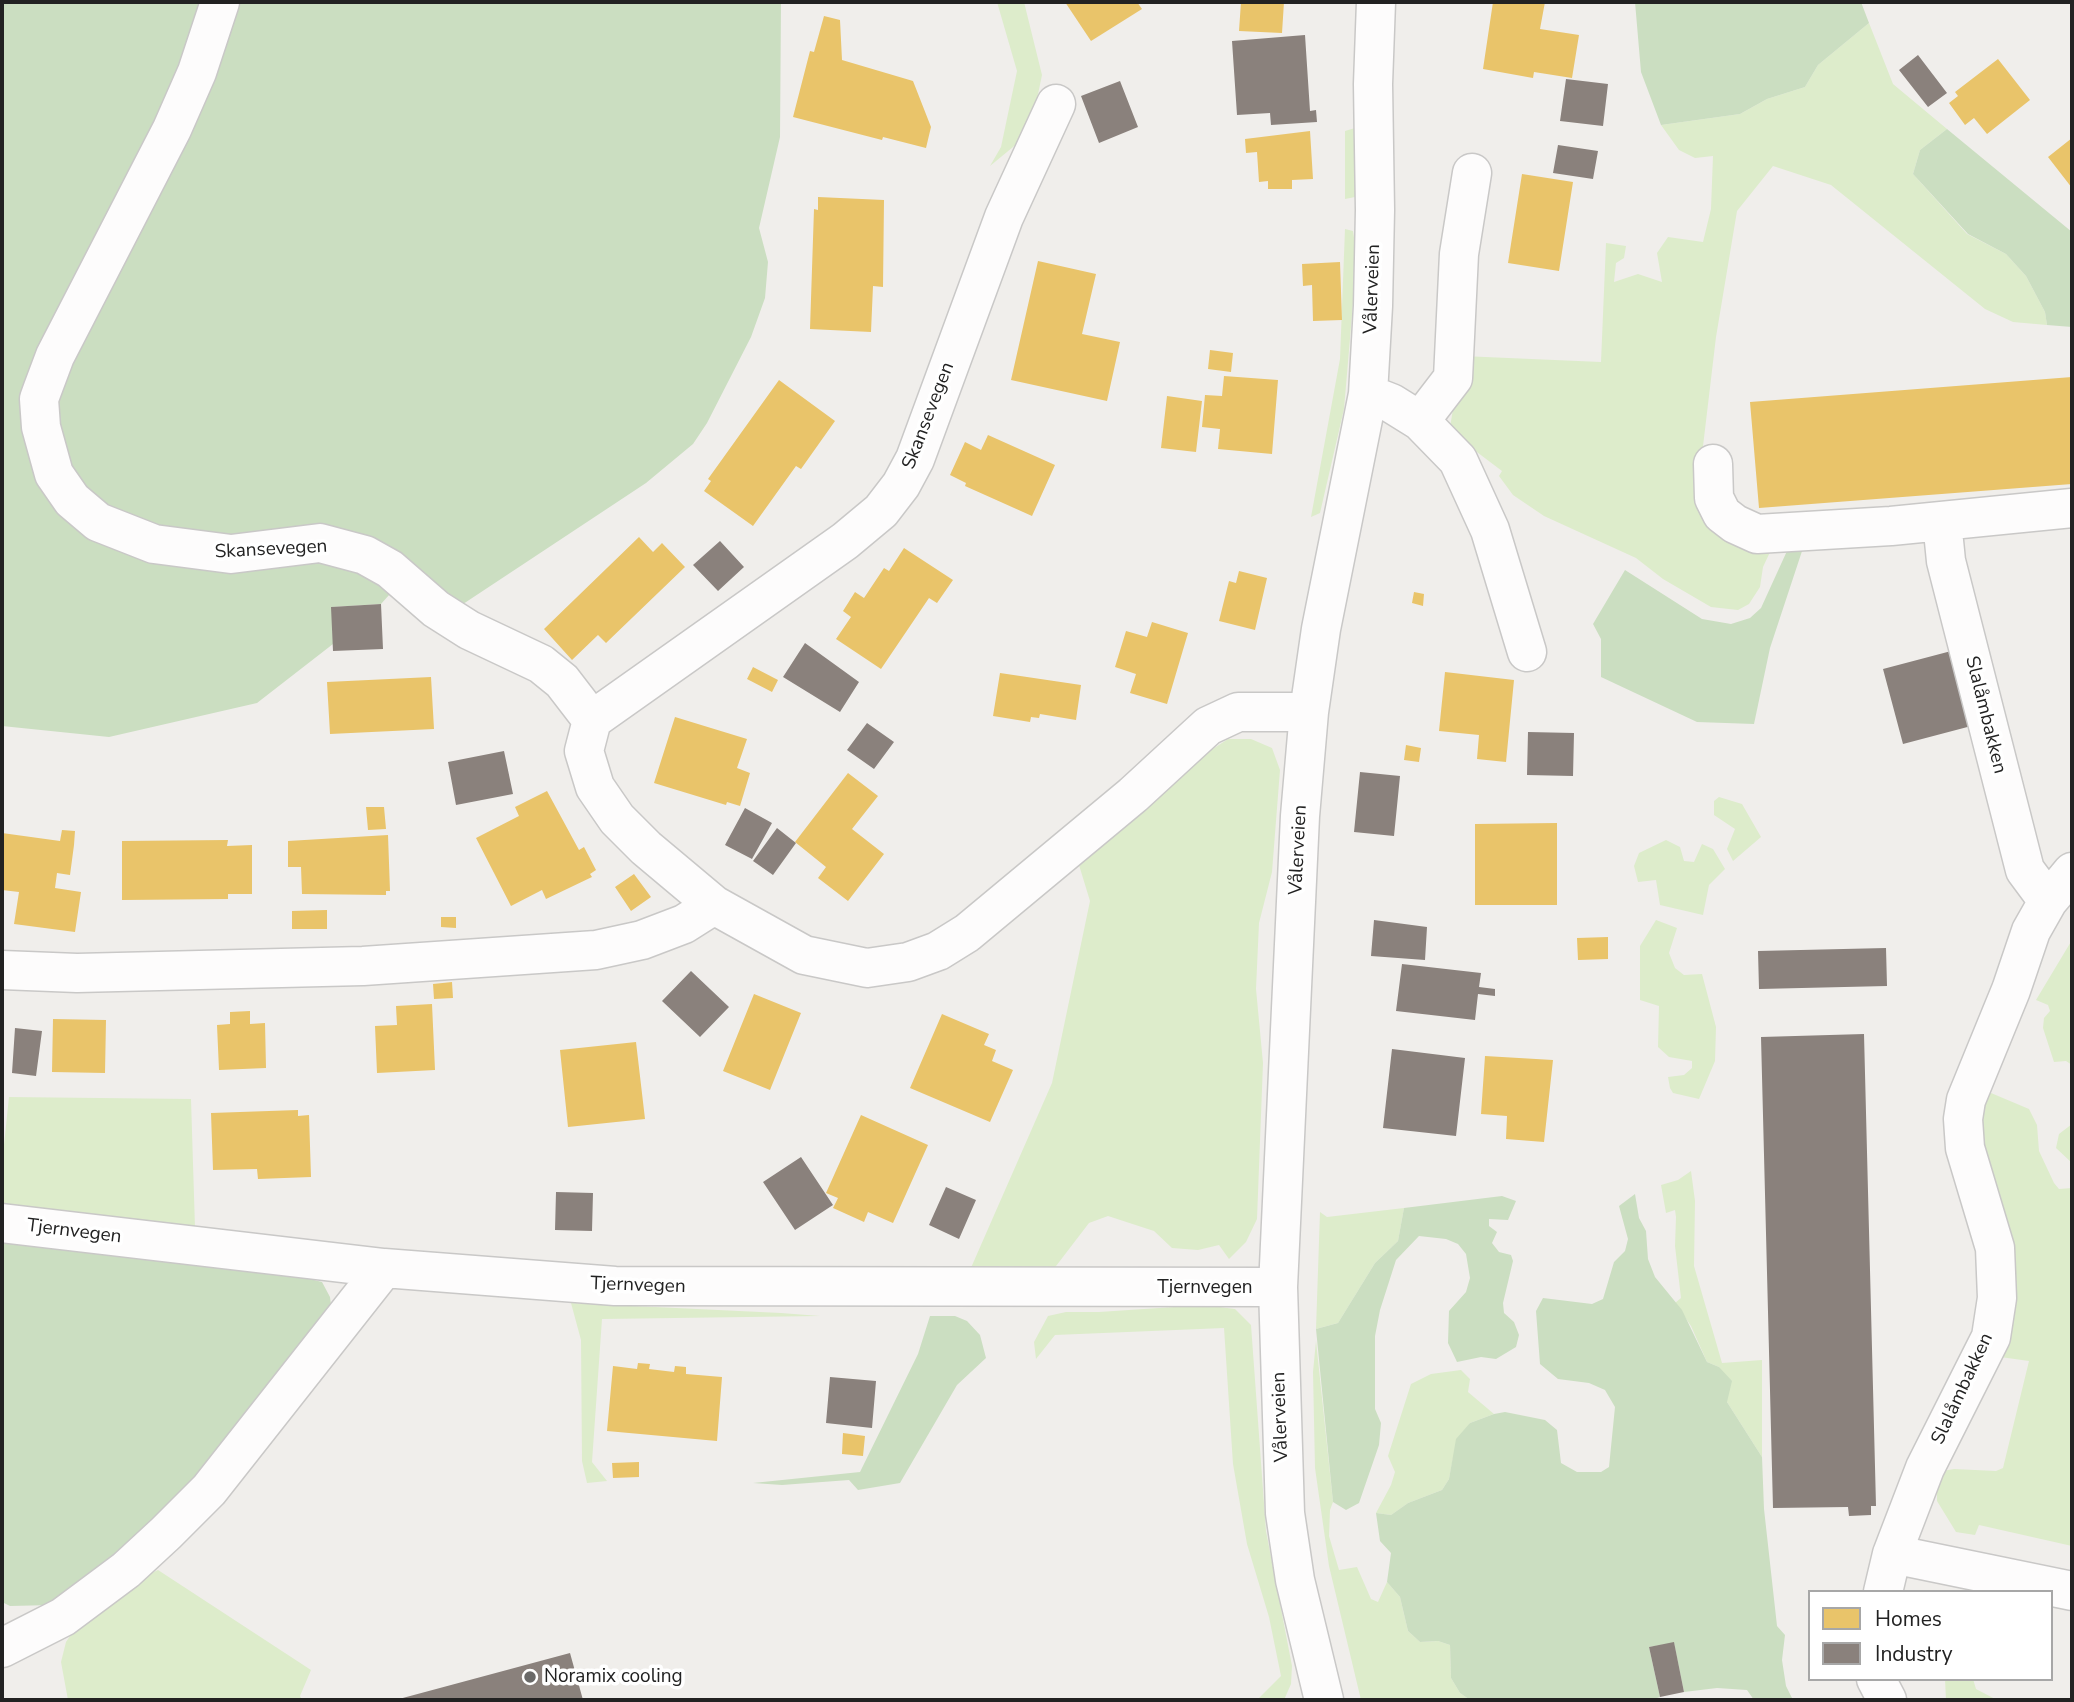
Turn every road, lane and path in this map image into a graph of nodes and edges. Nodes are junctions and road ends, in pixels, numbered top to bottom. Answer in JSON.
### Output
{"nodes":[{"id":1,"x":220,"y":2,"type":"edge"},
{"id":2,"x":1376,"y":2,"type":"edge"},
{"id":3,"x":1056,"y":104,"type":"dead end"},
{"id":4,"x":1472,"y":173,"type":"dead end"},
{"id":5,"x":1367,"y":394,"type":"junction"},
{"id":6,"x":1420,"y":421,"type":"junction"},
{"id":7,"x":1713,"y":464,"type":"dead end"},
{"id":8,"x":2072,"y":508,"type":"edge"},
{"id":9,"x":1942,"y":521,"type":"junction"},
{"id":10,"x":1527,"y":652,"type":"dead end"},
{"id":11,"x":1309,"y":712,"type":"junction"},
{"id":12,"x":592,"y":720,"type":"junction"},
{"id":13,"x":2072,"y":872,"type":"edge"},
{"id":14,"x":2048,"y":901,"type":"junction"},
{"id":15,"x":714,"y":905,"type":"junction"},
{"id":16,"x":2,"y":971,"type":"edge"},
{"id":17,"x":2,"y":1223,"type":"edge"},
{"id":18,"x":384,"y":1268,"type":"junction"},
{"id":19,"x":1278,"y":1287,"type":"junction"},
{"id":20,"x":1892,"y":1554,"type":"junction"},
{"id":21,"x":1883,"y":1590,"type":"edge"},
{"id":22,"x":2072,"y":1591,"type":"edge"},
{"id":23,"x":2,"y":1648,"type":"edge"},
{"id":24,"x":1878,"y":1681,"type":"edge"},
{"id":25,"x":1324,"y":1700,"type":"edge"},
{"id":26,"x":1886,"y":1700,"type":"edge"}],
"edges":[{"from":1,"to":12,"type":"street","name":"Skansevegen"},
{"from":2,"to":5,"type":"street","name":"Vålerveien"},
{"from":3,"to":12,"type":"street","name":"Skansevegen"},
{"from":4,"to":6,"type":"street"},
{"from":5,"to":6,"type":"street"},
{"from":5,"to":11,"type":"street","name":"Vålerveien"},
{"from":6,"to":10,"type":"street"},
{"from":7,"to":9,"type":"street"},
{"from":8,"to":9,"type":"street"},
{"from":9,"to":14,"type":"street","name":"Slalåmbakken"},
{"from":11,"to":15,"type":"street"},
{"from":11,"to":19,"type":"street","name":"Vålerveien"},
{"from":12,"to":15,"type":"street"},
{"from":13,"to":14,"type":"street","name":"Slalåmbakken"},
{"from":14,"to":20,"type":"street","name":"Slalåmbakken"},
{"from":15,"to":16,"type":"street"},
{"from":17,"to":18,"type":"street","name":"Tjernvegen"},
{"from":18,"to":19,"type":"street","name":"Tjernvegen"},
{"from":18,"to":23,"type":"street"},
{"from":19,"to":25,"type":"street","name":"Vålerveien"},
{"from":20,"to":21,"type":"street","name":"Slalåmbakken"},
{"from":20,"to":22,"type":"street"},
{"from":24,"to":26,"type":"street"}]}
